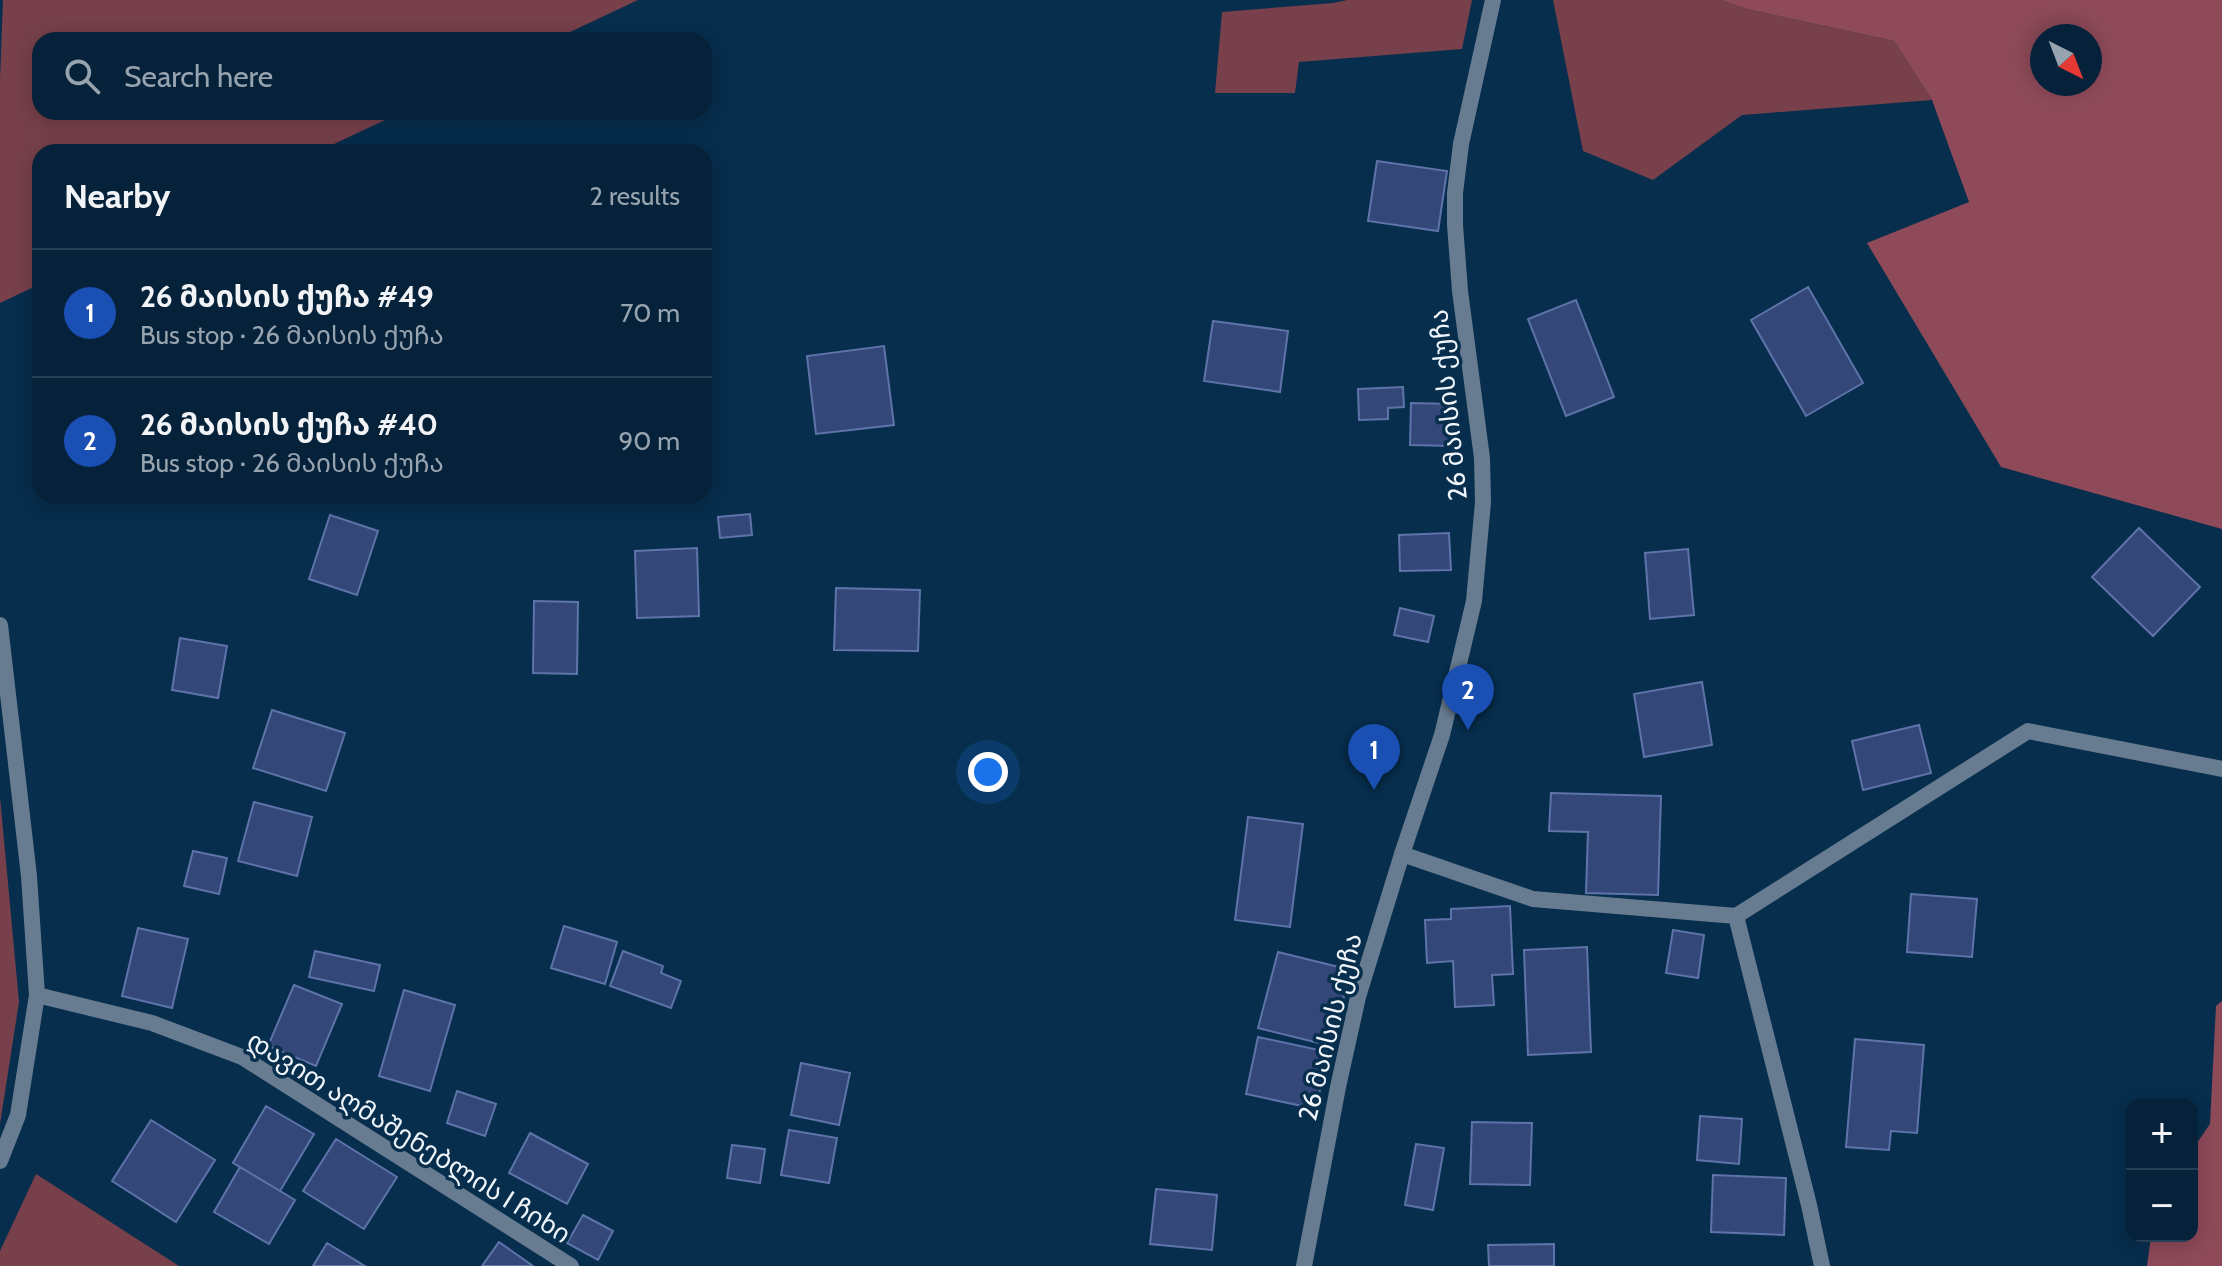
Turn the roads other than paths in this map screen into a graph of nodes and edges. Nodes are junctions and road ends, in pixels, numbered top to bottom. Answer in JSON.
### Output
{"nodes":[{"id":1,"x":1493,"y":0,"type":"edge"},
{"id":2,"x":0,"y":625,"type":"edge"},
{"id":3,"x":2222,"y":769,"type":"edge"},
{"id":4,"x":1402,"y":854,"type":"junction"},
{"id":5,"x":1736,"y":916,"type":"junction"},
{"id":6,"x":37,"y":995,"type":"junction"},
{"id":7,"x":0,"y":1161,"type":"edge"},
{"id":8,"x":571,"y":1266,"type":"edge"},
{"id":9,"x":1304,"y":1266,"type":"edge"},
{"id":10,"x":1822,"y":1266,"type":"edge"}],
"edges":[{"from":1,"to":4,"type":"street","name":"26 მაისის ქუჩა"},
{"from":2,"to":6,"type":"street"},
{"from":3,"to":5,"type":"street"},
{"from":4,"to":5,"type":"street"},
{"from":4,"to":9,"type":"street","name":"26 მაისის ქუჩა"},
{"from":5,"to":10,"type":"street"},
{"from":6,"to":7,"type":"street"},
{"from":6,"to":8,"type":"street","name":"დავით აღმაშენებლის I ჩიხი"}]}
